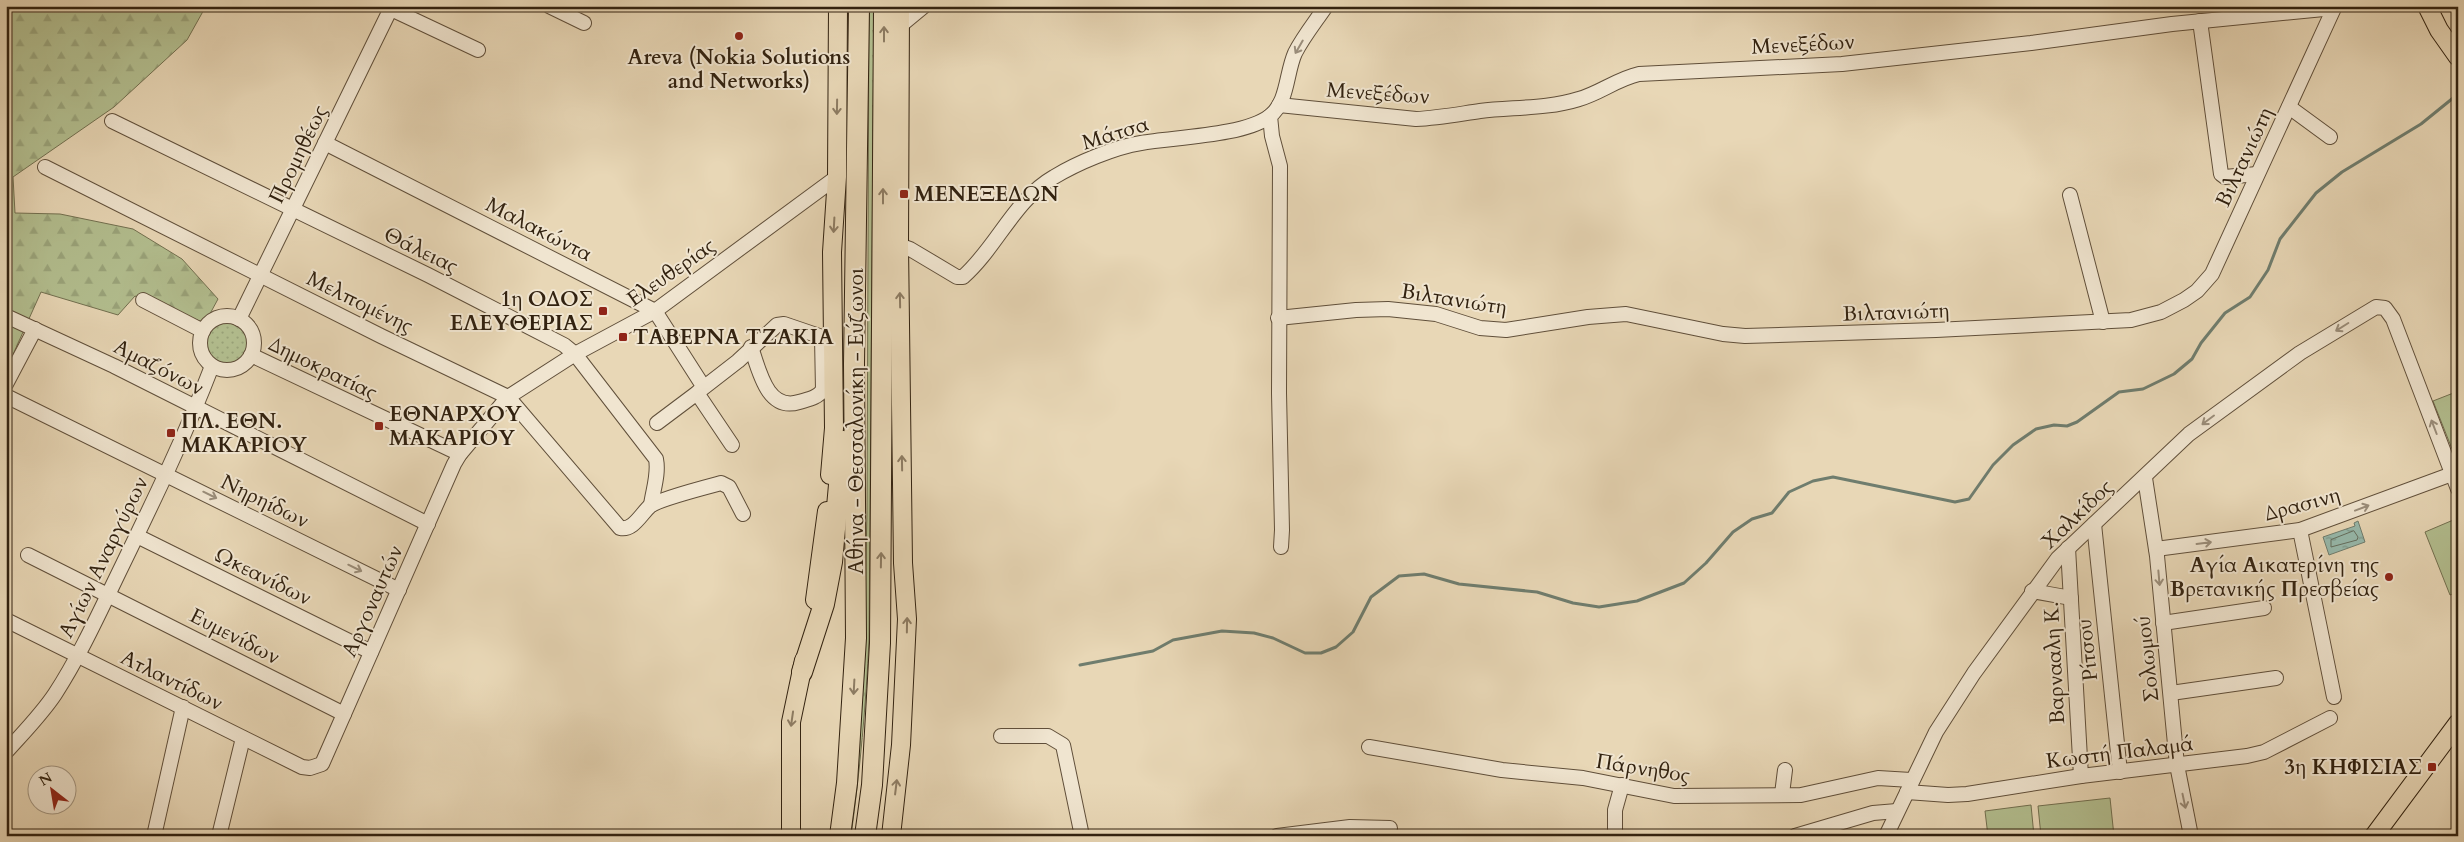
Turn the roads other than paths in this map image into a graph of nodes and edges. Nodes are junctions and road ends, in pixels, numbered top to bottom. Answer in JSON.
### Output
{"nodes":[{"id":1,"x":549,"y":6,"type":"edge"},
{"id":2,"x":838,"y":6,"type":"edge"},
{"id":3,"x":859,"y":6,"type":"edge"},
{"id":4,"x":884,"y":6,"type":"edge"},
{"id":5,"x":900,"y":6,"type":"edge"},
{"id":6,"x":924,"y":6,"type":"edge"},
{"id":7,"x":1326,"y":6,"type":"edge"},
{"id":8,"x":2427,"y":6,"type":"edge"},
{"id":9,"x":2335,"y":7,"type":"edge"},
{"id":10,"x":391,"y":8,"type":"edge"},
{"id":11,"x":2200,"y":21,"type":"junction"},
{"id":12,"x":584,"y":23,"type":"dead end"},
{"id":13,"x":902,"y":25,"type":"junction"},
{"id":14,"x":478,"y":50,"type":"dead end"},
{"id":15,"x":2458,"y":57,"type":"edge"},
{"id":16,"x":2290,"y":107,"type":"junction"},
{"id":17,"x":1275,"y":110,"type":"junction"},
{"id":18,"x":112,"y":121,"type":"dead end"},
{"id":19,"x":2330,"y":137,"type":"dead end"},
{"id":20,"x":325,"y":143,"type":"junction"},
{"id":21,"x":45,"y":167,"type":"dead end"},
{"id":22,"x":2257,"y":174,"type":"junction"},
{"id":23,"x":836,"y":177,"type":"junction"},
{"id":24,"x":2070,"y":195,"type":"dead end"},
{"id":25,"x":292,"y":209,"type":"junction"},
{"id":26,"x":899,"y":246,"type":"junction"},
{"id":27,"x":261,"y":274,"type":"junction"},
{"id":28,"x":143,"y":300,"type":"dead end"},
{"id":29,"x":655,"y":311,"type":"junction"},
{"id":30,"x":6,"y":316,"type":"edge"},
{"id":31,"x":1278,"y":318,"type":"junction"},
{"id":32,"x":239,"y":319,"type":"junction"},
{"id":33,"x":2103,"y":322,"type":"junction"},
{"id":34,"x":35,"y":329,"type":"junction"},
{"id":35,"x":203,"y":331,"type":"junction"},
{"id":36,"x":828,"y":339,"type":"junction"},
{"id":37,"x":751,"y":347,"type":"junction"},
{"id":38,"x":575,"y":354,"type":"junction"},
{"id":39,"x":251,"y":355,"type":"junction"},
{"id":40,"x":854,"y":364,"type":"junction"},
{"id":41,"x":212,"y":366,"type":"junction"},
{"id":42,"x":6,"y":384,"type":"edge"},
{"id":43,"x":700,"y":390,"type":"junction"},
{"id":44,"x":6,"y":396,"type":"edge"},
{"id":45,"x":508,"y":397,"type":"junction"},
{"id":46,"x":196,"y":408,"type":"junction"},
{"id":47,"x":657,"y":423,"type":"dead end"},
{"id":48,"x":732,"y":444,"type":"dead end"},
{"id":49,"x":460,"y":454,"type":"junction"},
{"id":50,"x":166,"y":474,"type":"junction"},
{"id":51,"x":2452,"y":474,"type":"junction"},
{"id":52,"x":2145,"y":478,"type":"junction"},
{"id":53,"x":2458,"y":489,"type":"edge"},
{"id":54,"x":651,"y":505,"type":"junction"},
{"id":55,"x":743,"y":514,"type":"dead end"},
{"id":56,"x":428,"y":524,"type":"junction"},
{"id":57,"x":2094,"y":524,"type":"junction"},
{"id":58,"x":2300,"y":530,"type":"junction"},
{"id":59,"x":137,"y":536,"type":"junction"},
{"id":60,"x":1281,"y":547,"type":"dead end"},
{"id":61,"x":2068,"y":548,"type":"junction"},
{"id":62,"x":2156,"y":549,"type":"junction"},
{"id":63,"x":28,"y":555,"type":"dead end"},
{"id":64,"x":399,"y":590,"type":"junction"},
{"id":65,"x":2032,"y":591,"type":"junction"},
{"id":66,"x":108,"y":595,"type":"junction"},
{"id":67,"x":2071,"y":598,"type":"junction"},
{"id":68,"x":2264,"y":608,"type":"dead end"},
{"id":69,"x":6,"y":620,"type":"edge"},
{"id":70,"x":2163,"y":624,"type":"junction"},
{"id":71,"x":371,"y":652,"type":"junction"},
{"id":72,"x":77,"y":655,"type":"junction"},
{"id":73,"x":802,"y":672,"type":"junction"},
{"id":74,"x":2276,"y":678,"type":"dead end"},
{"id":75,"x":2171,"y":693,"type":"junction"},
{"id":76,"x":2334,"y":697,"type":"dead end"},
{"id":77,"x":876,"y":698,"type":"junction"},
{"id":78,"x":183,"y":707,"type":"junction"},
{"id":79,"x":344,"y":714,"type":"junction"},
{"id":80,"x":2330,"y":718,"type":"dead end"},
{"id":81,"x":2458,"y":723,"type":"edge"},
{"id":82,"x":1001,"y":736,"type":"dead end"},
{"id":83,"x":243,"y":738,"type":"junction"},
{"id":84,"x":1369,"y":747,"type":"dead end"},
{"id":85,"x":6,"y":752,"type":"edge"},
{"id":86,"x":322,"y":764,"type":"joint"},
{"id":87,"x":2177,"y":765,"type":"junction"},
{"id":88,"x":1785,"y":770,"type":"dead end"},
{"id":89,"x":2120,"y":772,"type":"junction"},
{"id":90,"x":2081,"y":776,"type":"junction"},
{"id":91,"x":1622,"y":785,"type":"junction"},
{"id":92,"x":1909,"y":786,"type":"junction"},
{"id":93,"x":1782,"y":794,"type":"junction"},
{"id":94,"x":1897,"y":811,"type":"junction"},
{"id":95,"x":1390,"y":828,"type":"dead end"},
{"id":96,"x":2378,"y":833,"type":"edge"},
{"id":97,"x":154,"y":836,"type":"edge"},
{"id":98,"x":219,"y":836,"type":"edge"},
{"id":99,"x":791,"y":836,"type":"edge"},
{"id":100,"x":840,"y":836,"type":"edge"},
{"id":101,"x":865,"y":836,"type":"edge"},
{"id":102,"x":878,"y":836,"type":"edge"},
{"id":103,"x":891,"y":836,"type":"edge"},
{"id":104,"x":1082,"y":836,"type":"edge"},
{"id":105,"x":1277,"y":836,"type":"edge"},
{"id":106,"x":1615,"y":836,"type":"edge"},
{"id":107,"x":1795,"y":836,"type":"edge"},
{"id":108,"x":1886,"y":836,"type":"edge"},
{"id":109,"x":2191,"y":836,"type":"edge"}],
"edges":[{"from":1,"to":12,"type":"street"},
{"from":2,"to":23,"type":"main road","one_way":true},
{"from":3,"to":40,"type":"highway","name":"Αθήνα - Θεσσαλονίκη - Εύζωνοι"},
{"from":77,"to":4,"type":"highway","name":"Αθήνα - Θεσσαλονίκη - Εύζωνοι","one_way":true},
{"from":5,"to":13,"type":"main road"},
{"from":6,"to":13,"type":"street"},
{"from":7,"to":17,"type":"street","one_way":true},
{"from":8,"to":15,"type":"main road"},
{"from":9,"to":11,"type":"street","name":"Μενεξέδων"},
{"from":9,"to":16,"type":"street","name":"Βιλτανιώτη"},
{"from":10,"to":14,"type":"street"},
{"from":10,"to":20,"type":"street","name":"Προμηθέως"},
{"from":11,"to":17,"type":"street","name":"Μενεξέδων"},
{"from":11,"to":22,"type":"street"},
{"from":13,"to":26,"type":"main road"},
{"from":16,"to":19,"type":"street"},
{"from":16,"to":22,"type":"street","name":"Βιλτανιώτη"},
{"from":17,"to":26,"type":"street","name":"Μάτσα"},
{"from":17,"to":31,"type":"street"},
{"from":18,"to":25,"type":"street","name":"Θάλειας"},
{"from":20,"to":25,"type":"street","name":"Προμηθέως"},
{"from":20,"to":29,"type":"street","name":"Μαλακώντα"},
{"from":21,"to":27,"type":"street","name":"Μελπομένης"},
{"from":22,"to":33,"type":"street","name":"Βιλτανιώτη"},
{"from":23,"to":29,"type":"street","name":"Ελευθερίας"},
{"from":23,"to":36,"type":"main road","one_way":true},
{"from":24,"to":33,"type":"street"},
{"from":25,"to":27,"type":"street","name":"Προμηθέως"},
{"from":25,"to":38,"type":"street","name":"Θάλειας"},
{"from":103,"to":26,"type":"main road","one_way":true},
{"from":27,"to":32,"type":"street","name":"Προμηθέως"},
{"from":27,"to":45,"type":"street","name":"Μελπομένης"},
{"from":28,"to":35,"type":"street"},
{"from":29,"to":38,"type":"street","name":"Ελευθερίας"},
{"from":29,"to":43,"type":"street"},
{"from":30,"to":34,"type":"street","name":"Αμαζόνων"},
{"from":31,"to":33,"type":"street","name":"Βιλτανιώτη"},
{"from":31,"to":60,"type":"street"},
{"from":32,"to":35,"type":"street"},
{"from":32,"to":39,"type":"street"},
{"from":34,"to":42,"type":"street"},
{"from":34,"to":46,"type":"street","name":"Αμαζόνων"},
{"from":35,"to":41,"type":"street"},
{"from":36,"to":37,"type":"street"},
{"from":36,"to":37,"type":"street"},
{"from":36,"to":73,"type":"main road"},
{"from":37,"to":43,"type":"street"},
{"from":38,"to":45,"type":"street","name":"Ελευθερίας"},
{"from":38,"to":54,"type":"street","name":"Θάλειας"},
{"from":39,"to":41,"type":"street"},
{"from":39,"to":49,"type":"street","name":"Δημοκρατίας"},
{"from":40,"to":73,"type":"highway"},
{"from":40,"to":100,"type":"highway","name":"Αθήνα - Θεσσαλονίκη - Εύζωνοι","one_way":true},
{"from":41,"to":46,"type":"street","name":"Αγίων Αναργύρων"},
{"from":43,"to":47,"type":"street"},
{"from":43,"to":48,"type":"street"},
{"from":44,"to":50,"type":"street","name":"Νηρηίδων"},
{"from":45,"to":49,"type":"street","name":"Ελευθερίας"},
{"from":45,"to":54,"type":"street","name":"Μελπομένης"},
{"from":46,"to":50,"type":"street","name":"Αγίων Αναργύρων"},
{"from":46,"to":56,"type":"street","name":"Αμαζόνων"},
{"from":49,"to":56,"type":"street","name":"Αργοναυτών"},
{"from":50,"to":59,"type":"street","name":"Αγίων Αναργύρων"},
{"from":50,"to":64,"type":"street","name":"Νηρηίδων","one_way":true},
{"from":51,"to":52,"type":"street","name":"Χαλκίδος","one_way":true},
{"from":51,"to":53,"type":"street"},
{"from":58,"to":51,"type":"street","name":"Δρασινη","one_way":true},
{"from":52,"to":57,"type":"street","name":"Χαλκίδος"},
{"from":52,"to":62,"type":"street","name":"Σολωμού"},
{"from":54,"to":55,"type":"street"},
{"from":56,"to":64,"type":"street","name":"Αργοναυτών"},
{"from":57,"to":61,"type":"street","name":"Χαλκίδος"},
{"from":57,"to":89,"type":"street","name":"Ρίτσου"},
{"from":62,"to":58,"type":"street","name":"Δρασινη","one_way":true},
{"from":58,"to":76,"type":"street"},
{"from":59,"to":66,"type":"street","name":"Αγίων Αναργύρων"},
{"from":59,"to":71,"type":"street","name":"Ωκεανίδων"},
{"from":61,"to":65,"type":"street","name":"Χαλκίδος"},
{"from":61,"to":67,"type":"street","name":"Βαρνααλη Κ."},
{"from":62,"to":70,"type":"street","name":"Σολωμού","one_way":true},
{"from":63,"to":66,"type":"street","name":"Ευμενίδων"},
{"from":64,"to":71,"type":"street","name":"Αργοναυτών"},
{"from":65,"to":67,"type":"street"},
{"from":65,"to":92,"type":"street","name":"Χαλκίδος"},
{"from":66,"to":72,"type":"street","name":"Αγίων Αναργύρων"},
{"from":66,"to":79,"type":"street","name":"Ευμενίδων"},
{"from":67,"to":90,"type":"street","name":"Βαρνααλη Κ."},
{"from":68,"to":70,"type":"street"},
{"from":69,"to":72,"type":"street","name":"Ατλαντίδων"},
{"from":70,"to":75,"type":"street","name":"Σολωμού"},
{"from":71,"to":79,"type":"street","name":"Αργοναυτών"},
{"from":72,"to":78,"type":"street","name":"Ατλαντίδων"},
{"from":72,"to":85,"type":"street","name":"Αγίων Αναργύρων"},
{"from":73,"to":99,"type":"main road","one_way":true},
{"from":74,"to":75,"type":"street"},
{"from":75,"to":87,"type":"street","name":"Σολωμού"},
{"from":77,"to":101,"type":"highway","name":"Αθήνα - Θεσσαλονίκη - Εύζωνοι"},
{"from":77,"to":102,"type":"highway"},
{"from":78,"to":83,"type":"street","name":"Ατλαντίδων"},
{"from":78,"to":97,"type":"street"},
{"from":79,"to":86,"type":"street","name":"Αργοναυτών"},
{"from":80,"to":87,"type":"street","name":"Κωστή Παλαμά"},
{"from":81,"to":96,"type":"main road"},
{"from":82,"to":104,"type":"street"},
{"from":83,"to":86,"type":"street","name":"Ατλαντίδων"},
{"from":83,"to":98,"type":"street"},
{"from":84,"to":91,"type":"street","name":"Πάρνηθος"},
{"from":87,"to":89,"type":"street","name":"Κωστή Παλαμά"},
{"from":87,"to":109,"type":"street","name":"Σολωμού","one_way":true},
{"from":88,"to":93,"type":"street"},
{"from":89,"to":90,"type":"street","name":"Κωστή Παλαμά"},
{"from":90,"to":92,"type":"street","name":"Κωστή Παλαμά"},
{"from":91,"to":93,"type":"street","name":"Πάρνηθος"},
{"from":91,"to":106,"type":"street"},
{"from":92,"to":93,"type":"street","name":"Πάρνηθος"},
{"from":92,"to":94,"type":"street","name":"Χαλκίδος"},
{"from":94,"to":107,"type":"street"},
{"from":94,"to":108,"type":"street","name":"Χαλκίδος"},
{"from":95,"to":105,"type":"street"}]}
